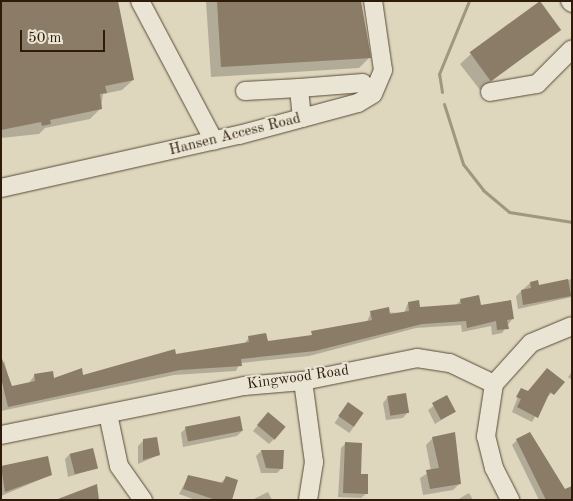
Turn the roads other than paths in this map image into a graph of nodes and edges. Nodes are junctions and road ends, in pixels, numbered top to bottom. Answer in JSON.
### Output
{"nodes":[{"id":1,"x":140,"y":1,"type":"edge"},
{"id":2,"x":373,"y":1,"type":"edge"},
{"id":3,"x":572,"y":49,"type":"edge"},
{"id":4,"x":363,"y":83,"type":"dead end"},
{"id":5,"x":299,"y":88,"type":"junction"},
{"id":6,"x":246,"y":91,"type":"dead end"},
{"id":7,"x":490,"y":92,"type":"dead end"},
{"id":8,"x":302,"y":118,"type":"junction"},
{"id":9,"x":214,"y":141,"type":"junction"},
{"id":10,"x":1,"y":188,"type":"edge"},
{"id":11,"x":572,"y":326,"type":"edge"},
{"id":12,"x":304,"y":381,"type":"junction"},
{"id":13,"x":494,"y":384,"type":"junction"},
{"id":14,"x":108,"y":414,"type":"junction"},
{"id":15,"x":1,"y":436,"type":"edge"},
{"id":16,"x":142,"y":500,"type":"edge"},
{"id":17,"x":308,"y":500,"type":"edge"},
{"id":18,"x":510,"y":500,"type":"edge"}],
"edges":[{"from":1,"to":9,"type":"street"},
{"from":2,"to":8,"type":"street","name":"Hansen Access Road"},
{"from":3,"to":7,"type":"street"},
{"from":4,"to":5,"type":"street"},
{"from":5,"to":6,"type":"street"},
{"from":5,"to":8,"type":"street"},
{"from":8,"to":9,"type":"street","name":"Hansen Access Road"},
{"from":9,"to":10,"type":"street","name":"Hansen Access Road"},
{"from":11,"to":13,"type":"street"},
{"from":12,"to":13,"type":"street","name":"Kingwood Road"},
{"from":12,"to":14,"type":"street","name":"Kingwood Road"},
{"from":12,"to":17,"type":"street"},
{"from":13,"to":18,"type":"street"},
{"from":14,"to":15,"type":"street","name":"Kingwood Road"},
{"from":14,"to":16,"type":"street"}]}
